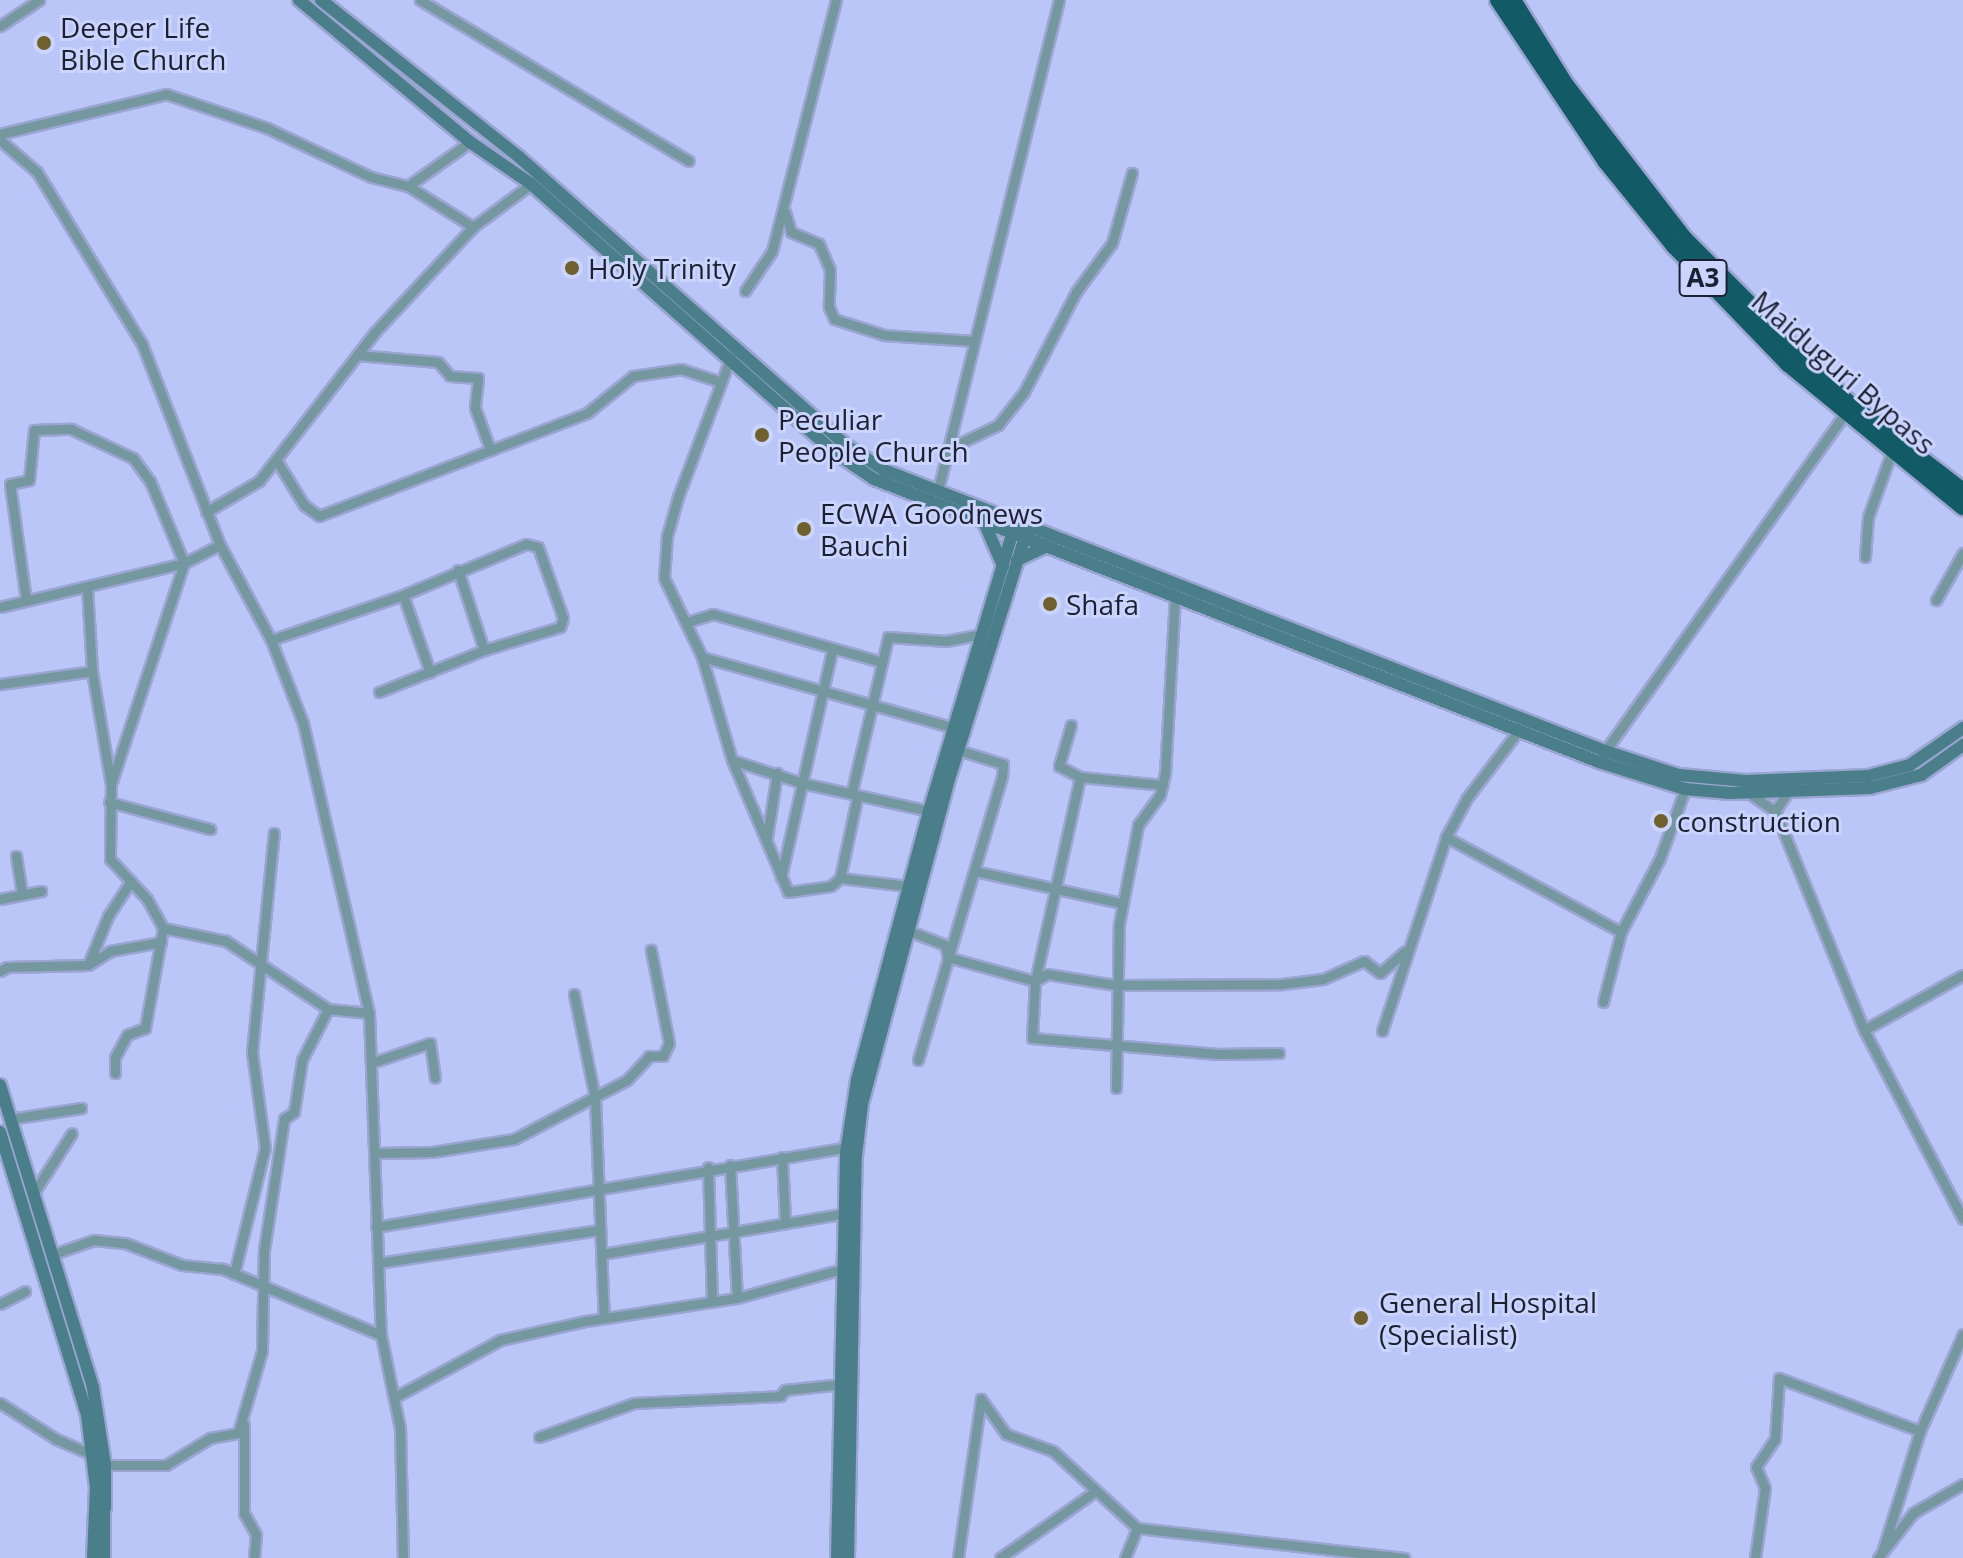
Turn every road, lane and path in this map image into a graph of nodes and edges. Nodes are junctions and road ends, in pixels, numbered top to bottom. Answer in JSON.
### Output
{"nodes":[{"id":1,"x":39,"y":0,"type":"edge"},
{"id":2,"x":299,"y":0,"type":"edge"},
{"id":3,"x":321,"y":0,"type":"edge"},
{"id":4,"x":420,"y":0,"type":"edge"},
{"id":5,"x":836,"y":0,"type":"edge"},
{"id":6,"x":1059,"y":0,"type":"edge"},
{"id":7,"x":1498,"y":0,"type":"edge"},
{"id":8,"x":1513,"y":0,"type":"edge"},
{"id":9,"x":0,"y":26,"type":"edge"},
{"id":10,"x":0,"y":137,"type":"edge"},
{"id":11,"x":470,"y":142,"type":"junction"},
{"id":12,"x":689,"y":161,"type":"dead end"},
{"id":13,"x":1132,"y":173,"type":"dead end"},
{"id":14,"x":531,"y":184,"type":"junction"},
{"id":15,"x":408,"y":186,"type":"junction"},
{"id":16,"x":785,"y":204,"type":"junction"},
{"id":17,"x":473,"y":227,"type":"junction"},
{"id":18,"x":1679,"y":242,"type":"junction"},
{"id":19,"x":745,"y":291,"type":"dead end"},
{"id":20,"x":974,"y":341,"type":"junction"},
{"id":21,"x":732,"y":351,"type":"junction"},
{"id":22,"x":357,"y":355,"type":"junction"},
{"id":23,"x":719,"y":381,"type":"junction"},
{"id":24,"x":1848,"y":410,"type":"junction"},
{"id":25,"x":952,"y":447,"type":"junction"},
{"id":26,"x":490,"y":449,"type":"junction"},
{"id":27,"x":1892,"y":451,"type":"junction"},
{"id":28,"x":277,"y":461,"type":"junction"},
{"id":29,"x":938,"y":490,"type":"junction"},
{"id":30,"x":1963,"y":491,"type":"edge"},
{"id":31,"x":1963,"y":507,"type":"edge"},
{"id":32,"x":206,"y":512,"type":"junction"},
{"id":33,"x":984,"y":522,"type":"junction"},
{"id":34,"x":1020,"y":530,"type":"junction"},
{"id":35,"x":220,"y":545,"type":"junction"},
{"id":36,"x":1047,"y":546,"type":"junction"},
{"id":37,"x":1963,"y":553,"type":"edge"},
{"id":38,"x":1865,"y":557,"type":"dead end"},
{"id":39,"x":1017,"y":560,"type":"junction"},
{"id":40,"x":184,"y":563,"type":"junction"},
{"id":41,"x":1003,"y":566,"type":"junction"},
{"id":42,"x":458,"y":570,"type":"junction"},
{"id":43,"x":87,"y":587,"type":"junction"},
{"id":44,"x":403,"y":595,"type":"junction"},
{"id":45,"x":1175,"y":595,"type":"junction"},
{"id":46,"x":26,"y":600,"type":"junction"},
{"id":47,"x":1936,"y":600,"type":"dead end"},
{"id":48,"x":0,"y":607,"type":"edge"},
{"id":49,"x":687,"y":622,"type":"junction"},
{"id":50,"x":982,"y":634,"type":"junction"},
{"id":51,"x":271,"y":640,"type":"junction"},
{"id":52,"x":484,"y":650,"type":"junction"},
{"id":53,"x":832,"y":650,"type":"junction"},
{"id":54,"x":702,"y":657,"type":"junction"},
{"id":55,"x":881,"y":662,"type":"junction"},
{"id":56,"x":92,"y":671,"type":"junction"},
{"id":57,"x":430,"y":672,"type":"junction"},
{"id":58,"x":0,"y":684,"type":"edge"},
{"id":59,"x":379,"y":692,"type":"dead end"},
{"id":60,"x":822,"y":693,"type":"junction"},
{"id":61,"x":873,"y":705,"type":"junction"},
{"id":62,"x":1071,"y":725,"type":"dead end"},
{"id":63,"x":954,"y":728,"type":"junction"},
{"id":64,"x":1963,"y":728,"type":"edge"},
{"id":65,"x":1519,"y":730,"type":"junction"},
{"id":66,"x":1956,"y":745,"type":"edge"},
{"id":67,"x":958,"y":750,"type":"junction"},
{"id":68,"x":1602,"y":757,"type":"junction"},
{"id":69,"x":732,"y":760,"type":"junction"},
{"id":70,"x":777,"y":773,"type":"junction"},
{"id":71,"x":1080,"y":777,"type":"junction"},
{"id":72,"x":802,"y":783,"type":"junction"},
{"id":73,"x":111,"y":784,"type":"junction"},
{"id":74,"x":1163,"y":785,"type":"junction"},
{"id":75,"x":1685,"y":789,"type":"junction"},
{"id":76,"x":852,"y":791,"type":"junction"},
{"id":77,"x":1788,"y":792,"type":"junction"},
{"id":78,"x":1749,"y":793,"type":"junction"},
{"id":79,"x":109,"y":802,"type":"junction"},
{"id":80,"x":929,"y":811,"type":"junction"},
{"id":81,"x":1775,"y":811,"type":"junction"},
{"id":82,"x":210,"y":829,"type":"dead end"},
{"id":83,"x":274,"y":833,"type":"dead end"},
{"id":84,"x":1446,"y":837,"type":"junction"},
{"id":85,"x":766,"y":840,"type":"junction"},
{"id":86,"x":16,"y":856,"type":"dead end"},
{"id":87,"x":975,"y":871,"type":"junction"},
{"id":88,"x":781,"y":877,"type":"junction"},
{"id":89,"x":840,"y":878,"type":"junction"},
{"id":90,"x":131,"y":881,"type":"junction"},
{"id":91,"x":908,"y":886,"type":"junction"},
{"id":92,"x":41,"y":891,"type":"dead end"},
{"id":93,"x":1052,"y":891,"type":"junction"},
{"id":94,"x":22,"y":893,"type":"junction"},
{"id":95,"x":0,"y":899,"type":"edge"},
{"id":96,"x":1121,"y":903,"type":"junction"},
{"id":97,"x":163,"y":928,"type":"junction"},
{"id":98,"x":909,"y":931,"type":"junction"},
{"id":99,"x":1621,"y":932,"type":"junction"},
{"id":100,"x":161,"y":942,"type":"junction"},
{"id":101,"x":651,"y":950,"type":"dead end"},
{"id":102,"x":1405,"y":951,"type":"junction"},
{"id":103,"x":947,"y":957,"type":"junction"},
{"id":104,"x":265,"y":964,"type":"junction"},
{"id":105,"x":88,"y":965,"type":"junction"},
{"id":106,"x":0,"y":971,"type":"edge"},
{"id":107,"x":1963,"y":975,"type":"edge"},
{"id":108,"x":1035,"y":981,"type":"junction"},
{"id":109,"x":1116,"y":985,"type":"junction"},
{"id":110,"x":574,"y":994,"type":"dead end"},
{"id":111,"x":1603,"y":1002,"type":"dead end"},
{"id":112,"x":328,"y":1009,"type":"junction"},
{"id":113,"x":369,"y":1013,"type":"junction"},
{"id":114,"x":1864,"y":1030,"type":"junction"},
{"id":115,"x":1382,"y":1031,"type":"dead end"},
{"id":116,"x":1116,"y":1048,"type":"junction"},
{"id":117,"x":1279,"y":1053,"type":"dead end"},
{"id":118,"x":918,"y":1060,"type":"dead end"},
{"id":119,"x":374,"y":1062,"type":"junction"},
{"id":120,"x":115,"y":1073,"type":"dead end"},
{"id":121,"x":435,"y":1078,"type":"dead end"},
{"id":122,"x":0,"y":1085,"type":"edge"},
{"id":123,"x":1116,"y":1088,"type":"dead end"},
{"id":124,"x":595,"y":1098,"type":"junction"},
{"id":125,"x":81,"y":1108,"type":"dead end"},
{"id":126,"x":10,"y":1119,"type":"junction"},
{"id":127,"x":0,"y":1132,"type":"edge"},
{"id":128,"x":72,"y":1133,"type":"dead end"},
{"id":129,"x":847,"y":1147,"type":"junction"},
{"id":130,"x":376,"y":1153,"type":"junction"},
{"id":131,"x":782,"y":1157,"type":"junction"},
{"id":132,"x":730,"y":1165,"type":"junction"},
{"id":133,"x":708,"y":1167,"type":"junction"},
{"id":134,"x":599,"y":1192,"type":"junction"},
{"id":135,"x":33,"y":1194,"type":"junction"},
{"id":136,"x":848,"y":1213,"type":"junction"},
{"id":137,"x":1963,"y":1219,"type":"edge"},
{"id":138,"x":785,"y":1221,"type":"junction"},
{"id":139,"x":376,"y":1227,"type":"junction"},
{"id":140,"x":600,"y":1230,"type":"junction"},
{"id":141,"x":733,"y":1230,"type":"junction"},
{"id":142,"x":711,"y":1236,"type":"junction"},
{"id":143,"x":602,"y":1254,"type":"junction"},
{"id":144,"x":51,"y":1255,"type":"junction"},
{"id":145,"x":378,"y":1263,"type":"junction"},
{"id":146,"x":846,"y":1268,"type":"junction"},
{"id":147,"x":234,"y":1274,"type":"junction"},
{"id":148,"x":260,"y":1285,"type":"junction"},
{"id":149,"x":25,"y":1291,"type":"dead end"},
{"id":150,"x":737,"y":1298,"type":"junction"},
{"id":151,"x":712,"y":1301,"type":"junction"},
{"id":152,"x":0,"y":1304,"type":"edge"},
{"id":153,"x":604,"y":1318,"type":"junction"},
{"id":154,"x":1963,"y":1334,"type":"edge"},
{"id":155,"x":381,"y":1335,"type":"junction"},
{"id":156,"x":842,"y":1384,"type":"junction"},
{"id":157,"x":397,"y":1396,"type":"junction"},
{"id":158,"x":0,"y":1403,"type":"edge"},
{"id":159,"x":245,"y":1417,"type":"junction"},
{"id":160,"x":1920,"y":1431,"type":"junction"},
{"id":161,"x":539,"y":1437,"type":"dead end"},
{"id":162,"x":93,"y":1455,"type":"junction"},
{"id":163,"x":105,"y":1465,"type":"junction"},
{"id":164,"x":1963,"y":1484,"type":"edge"},
{"id":165,"x":1093,"y":1493,"type":"junction"},
{"id":166,"x":1137,"y":1528,"type":"junction"},
{"id":167,"x":1335,"y":1555,"type":"edge"},
{"id":168,"x":1880,"y":1555,"type":"edge"},
{"id":169,"x":93,"y":1558,"type":"edge"},
{"id":170,"x":104,"y":1558,"type":"edge"},
{"id":171,"x":254,"y":1558,"type":"edge"},
{"id":172,"x":403,"y":1558,"type":"edge"},
{"id":173,"x":837,"y":1558,"type":"edge"},
{"id":174,"x":848,"y":1558,"type":"edge"},
{"id":175,"x":958,"y":1558,"type":"edge"},
{"id":176,"x":1000,"y":1558,"type":"edge"},
{"id":177,"x":1125,"y":1558,"type":"edge"},
{"id":178,"x":1404,"y":1558,"type":"edge"},
{"id":179,"x":1755,"y":1558,"type":"edge"}],
"edges":[{"from":1,"to":9,"type":"street"},
{"from":2,"to":11,"type":"street"},
{"from":3,"to":21,"type":"street"},
{"from":4,"to":12,"type":"street"},
{"from":5,"to":16,"type":"street"},
{"from":6,"to":20,"type":"street"},
{"from":7,"to":18,"type":"highway","name":"Maiduguri Bypass","number":"A3"},
{"from":8,"to":18,"type":"highway","name":"Maiduguri Bypass","number":"A3"},
{"from":10,"to":15,"type":"street"},
{"from":10,"to":32,"type":"street"},
{"from":11,"to":14,"type":"street"},
{"from":11,"to":15,"type":"street"},
{"from":13,"to":25,"type":"street"},
{"from":14,"to":17,"type":"street"},
{"from":14,"to":21,"type":"street"},
{"from":15,"to":17,"type":"street"},
{"from":16,"to":19,"type":"street"},
{"from":16,"to":20,"type":"street"},
{"from":17,"to":22,"type":"street"},
{"from":18,"to":24,"type":"highway","name":"Maiduguri Bypass","number":"A3"},
{"from":20,"to":25,"type":"street"},
{"from":21,"to":23,"type":"street"},
{"from":21,"to":29,"type":"street"},
{"from":21,"to":33,"type":"street"},
{"from":22,"to":26,"type":"street"},
{"from":22,"to":28,"type":"street"},
{"from":23,"to":26,"type":"street"},
{"from":23,"to":49,"type":"street"},
{"from":24,"to":27,"type":"highway","name":"Maiduguri Bypass","number":"A3"},
{"from":24,"to":30,"type":"highway","name":"Maiduguri Bypass","number":"A3"},
{"from":24,"to":68,"type":"street"},
{"from":25,"to":29,"type":"street"},
{"from":26,"to":28,"type":"street"},
{"from":27,"to":31,"type":"highway","name":"Maiduguri Bypass","number":"A3"},
{"from":27,"to":38,"type":"street"},
{"from":28,"to":32,"type":"street"},
{"from":29,"to":34,"type":"street"},
{"from":32,"to":35,"type":"street"},
{"from":33,"to":34,"type":"street"},
{"from":33,"to":41,"type":"street"},
{"from":34,"to":36,"type":"street"},
{"from":34,"to":39,"type":"street"},
{"from":34,"to":41,"type":"street"},
{"from":34,"to":68,"type":"street"},
{"from":35,"to":40,"type":"street"},
{"from":35,"to":51,"type":"street"},
{"from":36,"to":39,"type":"street"},
{"from":36,"to":45,"type":"street"},
{"from":37,"to":47,"type":"street"},
{"from":39,"to":67,"type":"street"},
{"from":40,"to":43,"type":"street"},
{"from":40,"to":46,"type":"street"},
{"from":40,"to":73,"type":"street"},
{"from":41,"to":50,"type":"street"},
{"from":42,"to":44,"type":"street"},
{"from":42,"to":52,"type":"street"},
{"from":42,"to":52,"type":"street"},
{"from":43,"to":46,"type":"street"},
{"from":43,"to":56,"type":"street"},
{"from":44,"to":51,"type":"street"},
{"from":44,"to":57,"type":"street"},
{"from":45,"to":65,"type":"street"},
{"from":45,"to":74,"type":"street"},
{"from":46,"to":48,"type":"street"},
{"from":49,"to":53,"type":"street"},
{"from":49,"to":54,"type":"street"},
{"from":50,"to":55,"type":"street"},
{"from":50,"to":63,"type":"street"},
{"from":51,"to":113,"type":"street"},
{"from":52,"to":57,"type":"street"},
{"from":53,"to":55,"type":"street"},
{"from":53,"to":60,"type":"street"},
{"from":54,"to":60,"type":"street"},
{"from":54,"to":69,"type":"street"},
{"from":55,"to":61,"type":"street"},
{"from":56,"to":58,"type":"street"},
{"from":56,"to":73,"type":"street"},
{"from":57,"to":59,"type":"street"},
{"from":60,"to":61,"type":"street"},
{"from":60,"to":72,"type":"street"},
{"from":61,"to":63,"type":"street"},
{"from":61,"to":76,"type":"street"},
{"from":62,"to":71,"type":"street"},
{"from":63,"to":80,"type":"street"},
{"from":64,"to":66,"type":"street"},
{"from":65,"to":68,"type":"street"},
{"from":65,"to":84,"type":"street"},
{"from":66,"to":68,"type":"street"},
{"from":66,"to":77,"type":"street"},
{"from":67,"to":87,"type":"street"},
{"from":67,"to":98,"type":"street"},
{"from":68,"to":75,"type":"street"},
{"from":69,"to":70,"type":"street"},
{"from":69,"to":85,"type":"street"},
{"from":70,"to":72,"type":"street"},
{"from":70,"to":85,"type":"street"},
{"from":71,"to":74,"type":"street"},
{"from":71,"to":93,"type":"street"},
{"from":72,"to":76,"type":"street"},
{"from":72,"to":88,"type":"street"},
{"from":73,"to":79,"type":"street"},
{"from":74,"to":96,"type":"street"},
{"from":75,"to":78,"type":"street"},
{"from":75,"to":99,"type":"street"},
{"from":76,"to":80,"type":"street"},
{"from":76,"to":89,"type":"street"},
{"from":77,"to":78,"type":"street"},
{"from":77,"to":81,"type":"street"},
{"from":78,"to":81,"type":"street"},
{"from":79,"to":82,"type":"street"},
{"from":79,"to":90,"type":"street"},
{"from":80,"to":91,"type":"street"},
{"from":81,"to":114,"type":"street"},
{"from":83,"to":104,"type":"street"},
{"from":84,"to":99,"type":"street"},
{"from":84,"to":102,"type":"street"},
{"from":85,"to":88,"type":"street"},
{"from":86,"to":94,"type":"street"},
{"from":87,"to":93,"type":"street"},
{"from":87,"to":103,"type":"street"},
{"from":88,"to":89,"type":"street"},
{"from":89,"to":91,"type":"street"},
{"from":90,"to":97,"type":"street"},
{"from":90,"to":105,"type":"street"},
{"from":91,"to":129,"type":"street"},
{"from":92,"to":94,"type":"street"},
{"from":93,"to":96,"type":"street"},
{"from":93,"to":108,"type":"street"},
{"from":94,"to":95,"type":"street"},
{"from":96,"to":109,"type":"street"},
{"from":97,"to":100,"type":"street"},
{"from":97,"to":104,"type":"street"},
{"from":98,"to":103,"type":"street"},
{"from":98,"to":174,"type":"street"},
{"from":99,"to":111,"type":"street"},
{"from":100,"to":105,"type":"street"},
{"from":100,"to":120,"type":"street"},
{"from":101,"to":124,"type":"street"},
{"from":102,"to":109,"type":"street"},
{"from":102,"to":115,"type":"street"},
{"from":103,"to":108,"type":"street"},
{"from":103,"to":118,"type":"street"},
{"from":104,"to":112,"type":"street"},
{"from":104,"to":147,"type":"street"},
{"from":105,"to":106,"type":"street"},
{"from":107,"to":114,"type":"street"},
{"from":108,"to":109,"type":"street"},
{"from":108,"to":116,"type":"street"},
{"from":109,"to":116,"type":"street"},
{"from":110,"to":124,"type":"street"},
{"from":112,"to":113,"type":"street"},
{"from":112,"to":148,"type":"street"},
{"from":113,"to":119,"type":"street"},
{"from":114,"to":137,"type":"street"},
{"from":116,"to":117,"type":"street"},
{"from":116,"to":123,"type":"street"},
{"from":119,"to":121,"type":"street"},
{"from":119,"to":130,"type":"street"},
{"from":122,"to":126,"type":"street"},
{"from":124,"to":130,"type":"street"},
{"from":124,"to":134,"type":"street"},
{"from":125,"to":126,"type":"street"},
{"from":126,"to":135,"type":"street"},
{"from":127,"to":162,"type":"street"},
{"from":128,"to":135,"type":"street"},
{"from":129,"to":131,"type":"street"},
{"from":129,"to":136,"type":"street"},
{"from":130,"to":139,"type":"street"},
{"from":131,"to":132,"type":"street"},
{"from":131,"to":138,"type":"street"},
{"from":132,"to":133,"type":"street"},
{"from":132,"to":141,"type":"street"},
{"from":133,"to":134,"type":"street"},
{"from":133,"to":142,"type":"street"},
{"from":134,"to":139,"type":"street"},
{"from":134,"to":140,"type":"street"},
{"from":135,"to":144,"type":"street"},
{"from":136,"to":138,"type":"street"},
{"from":136,"to":146,"type":"street"},
{"from":138,"to":141,"type":"street"},
{"from":139,"to":145,"type":"street"},
{"from":140,"to":143,"type":"street"},
{"from":140,"to":145,"type":"street"},
{"from":141,"to":142,"type":"street"},
{"from":141,"to":150,"type":"street"},
{"from":142,"to":143,"type":"street"},
{"from":142,"to":151,"type":"street"},
{"from":143,"to":153,"type":"street"},
{"from":144,"to":147,"type":"street"},
{"from":144,"to":163,"type":"street"},
{"from":145,"to":155,"type":"street"},
{"from":146,"to":150,"type":"street"},
{"from":146,"to":156,"type":"street"},
{"from":147,"to":148,"type":"street"},
{"from":148,"to":155,"type":"street"},
{"from":148,"to":159,"type":"street"},
{"from":149,"to":152,"type":"street"},
{"from":150,"to":151,"type":"street"},
{"from":151,"to":153,"type":"street"},
{"from":153,"to":157,"type":"street"},
{"from":154,"to":160,"type":"street"},
{"from":155,"to":157,"type":"street"},
{"from":156,"to":161,"type":"street"},
{"from":156,"to":173,"type":"street"},
{"from":157,"to":172,"type":"street"},
{"from":158,"to":162,"type":"street"},
{"from":159,"to":163,"type":"street"},
{"from":159,"to":171,"type":"street"},
{"from":160,"to":168,"type":"street"},
{"from":160,"to":179,"type":"street"},
{"from":162,"to":169,"type":"street"},
{"from":163,"to":170,"type":"street"},
{"from":164,"to":168,"type":"street"},
{"from":165,"to":166,"type":"street"},
{"from":165,"to":175,"type":"street"},
{"from":165,"to":176,"type":"street"},
{"from":166,"to":167,"type":"street"},
{"from":166,"to":177,"type":"street"},
{"from":167,"to":178,"type":"street"}]}
